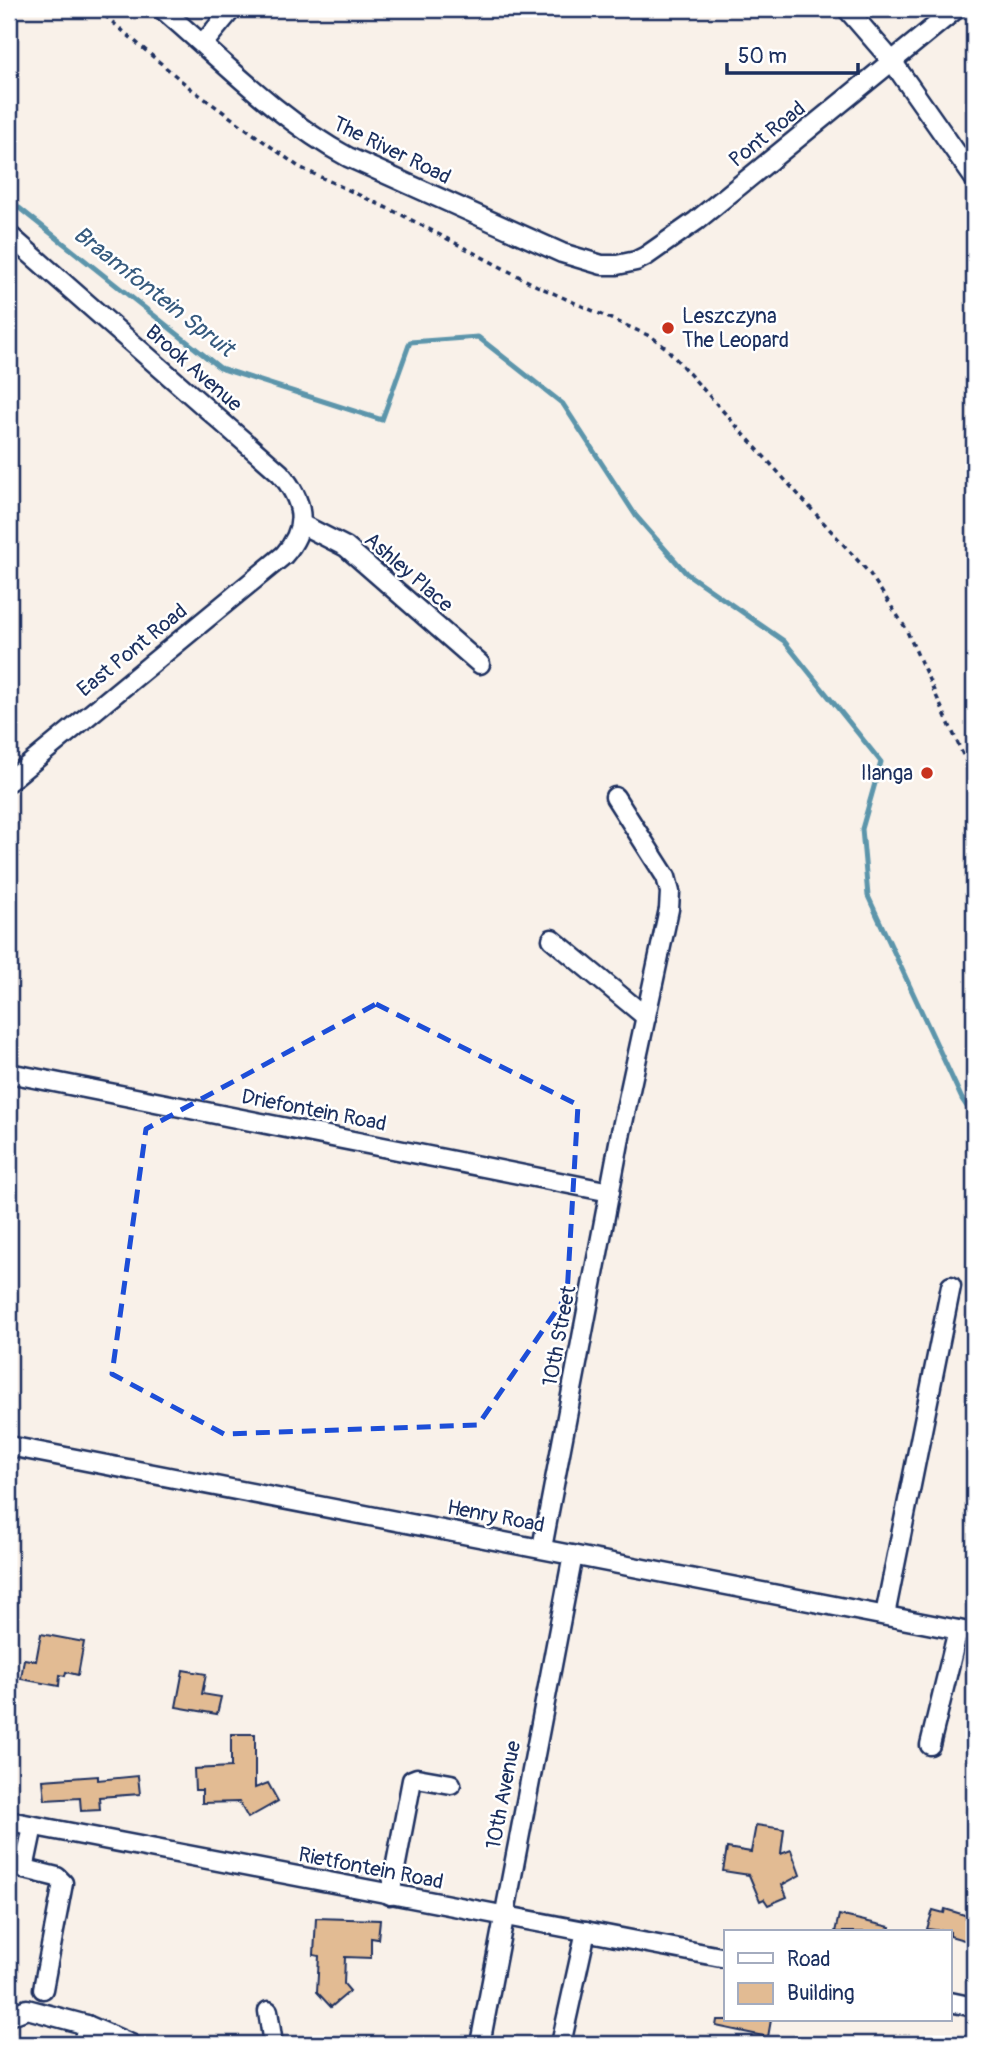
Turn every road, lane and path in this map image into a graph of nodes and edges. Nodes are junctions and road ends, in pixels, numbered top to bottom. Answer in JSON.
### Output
{"nodes":[{"id":1,"x":97,"y":9,"type":"edge"},
{"id":2,"x":162,"y":9,"type":"edge"},
{"id":3,"x":232,"y":9,"type":"edge"},
{"id":4,"x":847,"y":9,"type":"edge"},
{"id":5,"x":956,"y":9,"type":"edge"},
{"id":6,"x":203,"y":44,"type":"junction"},
{"id":7,"x":892,"y":61,"type":"junction"},
{"id":8,"x":974,"y":178,"type":"edge"},
{"id":9,"x":9,"y":235,"type":"edge"},
{"id":10,"x":636,"y":261,"type":"joint"},
{"id":11,"x":301,"y":524,"type":"junction"},
{"id":12,"x":480,"y":664,"type":"dead end"},
{"id":13,"x":974,"y":779,"type":"edge"},
{"id":14,"x":9,"y":781,"type":"edge"},
{"id":15,"x":615,"y":797,"type":"dead end"},
{"id":16,"x":552,"y":939,"type":"dead end"},
{"id":17,"x":646,"y":1017,"type":"junction"},
{"id":18,"x":9,"y":1073,"type":"edge"},
{"id":19,"x":610,"y":1192,"type":"junction"},
{"id":20,"x":951,"y":1286,"type":"dead end"},
{"id":21,"x":9,"y":1446,"type":"edge"},
{"id":22,"x":542,"y":1548,"type":"junction"},
{"id":23,"x":573,"y":1555,"type":"junction"},
{"id":24,"x":885,"y":1615,"type":"junction"},
{"id":25,"x":966,"y":1631,"type":"edge"},
{"id":26,"x":930,"y":1745,"type":"dead end"},
{"id":27,"x":451,"y":1784,"type":"dead end"},
{"id":28,"x":9,"y":1821,"type":"edge"},
{"id":29,"x":33,"y":1826,"type":"junction"},
{"id":30,"x":16,"y":1867,"type":"edge"},
{"id":31,"x":390,"y":1895,"type":"junction"},
{"id":32,"x":503,"y":1916,"type":"junction"},
{"id":33,"x":586,"y":1931,"type":"junction"},
{"id":34,"x":724,"y":1958,"type":"edge"},
{"id":35,"x":43,"y":1989,"type":"dead end"},
{"id":36,"x":951,"y":2002,"type":"edge"},
{"id":37,"x":974,"y":2007,"type":"edge"},
{"id":38,"x":268,"y":2011,"type":"dead end"},
{"id":39,"x":9,"y":2015,"type":"edge"},
{"id":40,"x":87,"y":2025,"type":"junction"},
{"id":41,"x":83,"y":2044,"type":"edge"},
{"id":42,"x":131,"y":2044,"type":"edge"},
{"id":43,"x":273,"y":2044,"type":"edge"},
{"id":44,"x":480,"y":2044,"type":"edge"},
{"id":45,"x":561,"y":2044,"type":"edge"}],
"edges":[{"from":1,"to":13,"type":"path"},
{"from":2,"to":6,"type":"street","name":"The River Road"},
{"from":3,"to":6,"type":"street"},
{"from":4,"to":7,"type":"street"},
{"from":5,"to":7,"type":"street","name":"Pont Road"},
{"from":6,"to":10,"type":"street","name":"The River Road"},
{"from":7,"to":8,"type":"street"},
{"from":7,"to":10,"type":"street","name":"Pont Road"},
{"from":9,"to":11,"type":"street","name":"Brook Avenue"},
{"from":11,"to":12,"type":"street","name":"Ashley Place"},
{"from":11,"to":14,"type":"street","name":"East Pont Road"},
{"from":15,"to":17,"type":"street","name":"10th Street"},
{"from":16,"to":17,"type":"street"},
{"from":17,"to":19,"type":"street","name":"10th Street"},
{"from":18,"to":19,"type":"street","name":"Driefontein Road"},
{"from":19,"to":22,"type":"street","name":"10th Street"},
{"from":20,"to":24,"type":"street"},
{"from":21,"to":22,"type":"street","name":"Henry Road"},
{"from":22,"to":23,"type":"street","name":"Henry Road"},
{"from":23,"to":24,"type":"street","name":"Henry Road"},
{"from":23,"to":32,"type":"street","name":"10th Avenue"},
{"from":24,"to":25,"type":"street","name":"Henry Road"},
{"from":25,"to":26,"type":"street"},
{"from":27,"to":31,"type":"street"},
{"from":28,"to":29,"type":"street","name":"Rietfontein Road"},
{"from":29,"to":30,"type":"street"},
{"from":29,"to":31,"type":"street","name":"Rietfontein Road"},
{"from":30,"to":35,"type":"street"},
{"from":31,"to":32,"type":"street","name":"Rietfontein Road"},
{"from":32,"to":33,"type":"street","name":"Rietfontein Road"},
{"from":32,"to":44,"type":"street","name":"10th Avenue"},
{"from":33,"to":34,"type":"street","name":"Rietfontein Road"},
{"from":33,"to":45,"type":"street"},
{"from":36,"to":37,"type":"street"},
{"from":38,"to":43,"type":"street"},
{"from":39,"to":40,"type":"street"},
{"from":40,"to":41,"type":"street"},
{"from":40,"to":42,"type":"street"}]}
